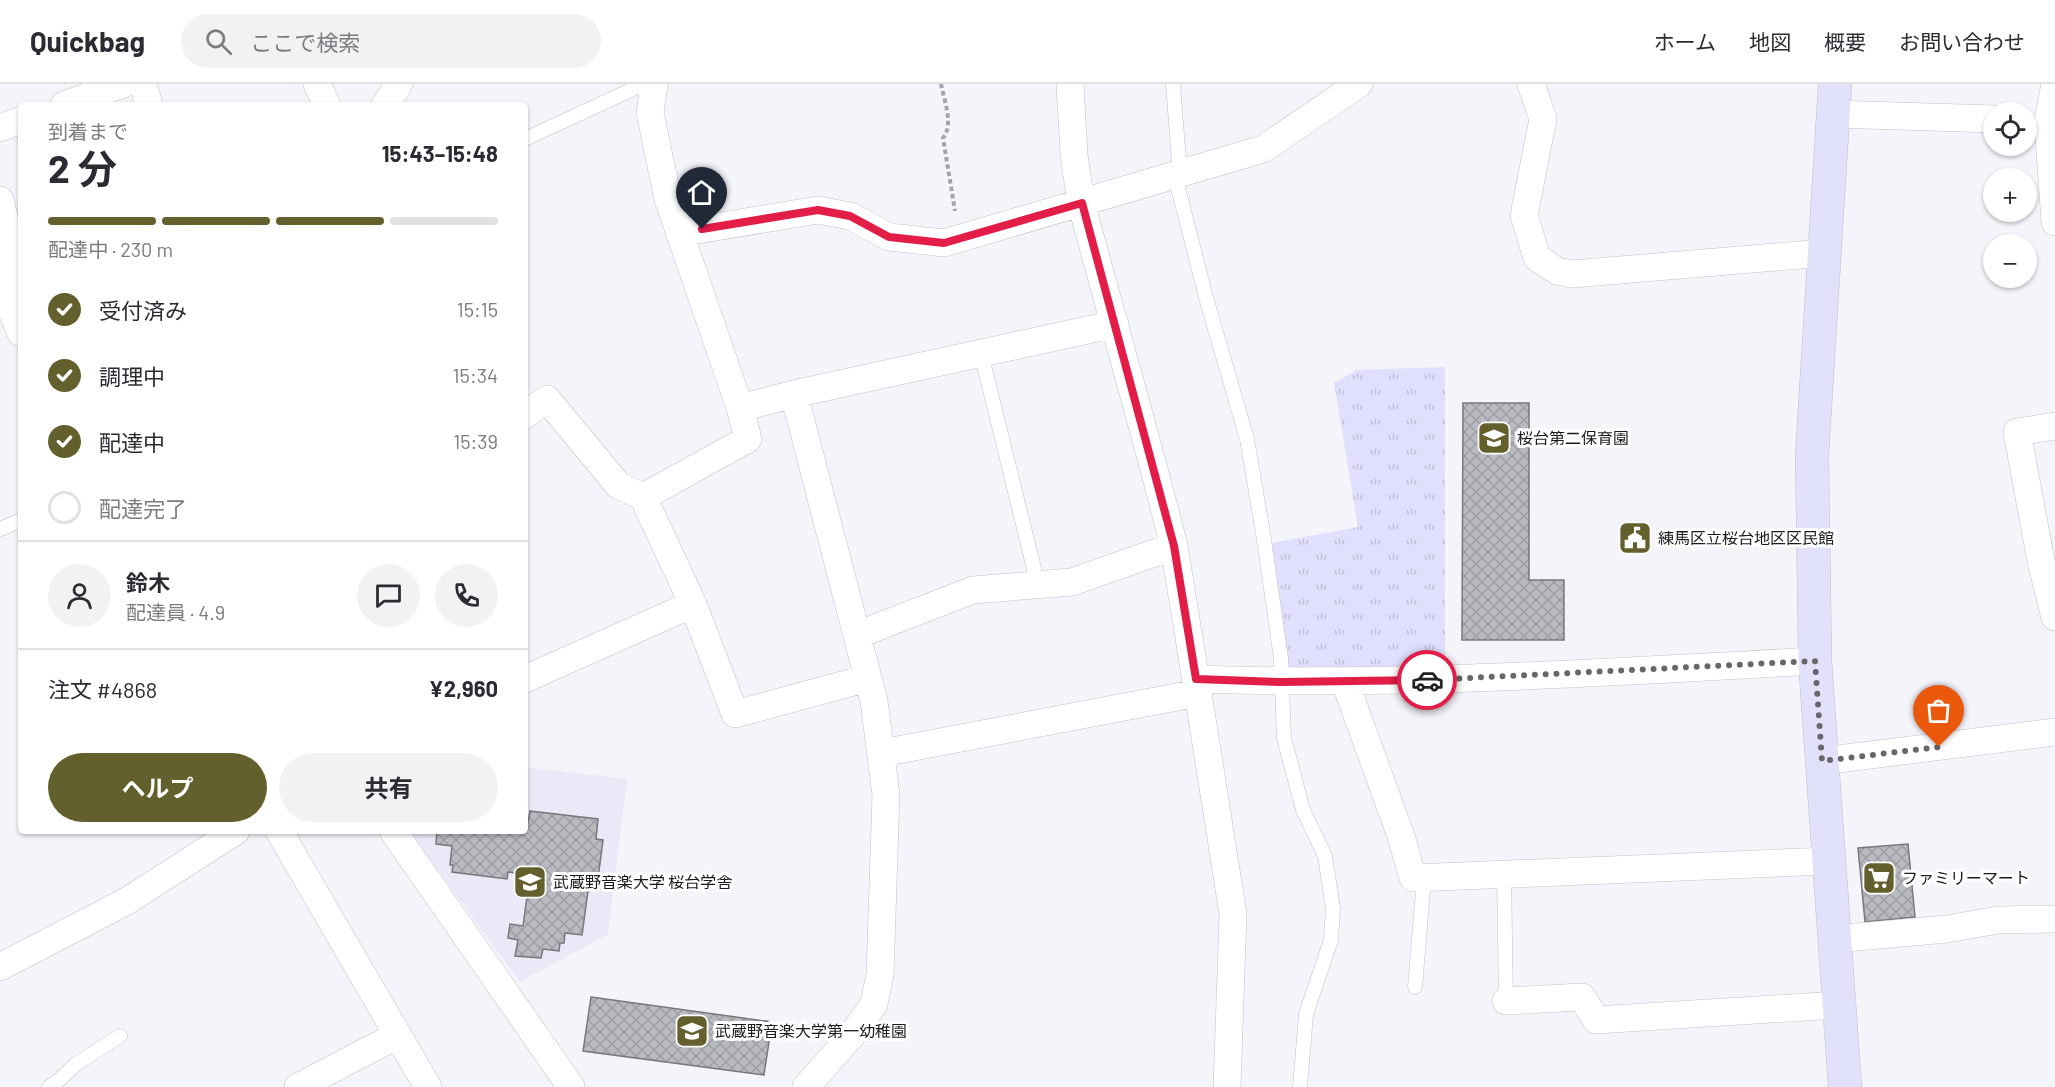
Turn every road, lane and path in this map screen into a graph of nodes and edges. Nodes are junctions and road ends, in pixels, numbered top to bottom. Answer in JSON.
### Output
{"nodes":[{"id":1,"x":123,"y":84,"type":"edge"},
{"id":2,"x":143,"y":84,"type":"edge"},
{"id":3,"x":317,"y":84,"type":"edge"},
{"id":4,"x":399,"y":84,"type":"edge"},
{"id":5,"x":644,"y":84,"type":"edge"},
{"id":6,"x":654,"y":84,"type":"edge"},
{"id":7,"x":941,"y":84,"type":"edge"},
{"id":8,"x":1070,"y":84,"type":"edge"},
{"id":9,"x":1173,"y":84,"type":"edge"},
{"id":10,"x":1531,"y":84,"type":"edge"},
{"id":11,"x":2055,"y":84,"type":"edge"},
{"id":12,"x":1346,"y":89,"type":"edge"},
{"id":13,"x":1834,"y":99,"type":"edge"},
{"id":14,"x":72,"y":102,"type":"edge"},
{"id":15,"x":148,"y":102,"type":"edge"},
{"id":16,"x":326,"y":102,"type":"edge"},
{"id":17,"x":387,"y":102,"type":"edge"},
{"id":18,"x":1983,"y":118,"type":"edge"},
{"id":19,"x":18,"y":121,"type":"edge"},
{"id":20,"x":2037,"y":121,"type":"edge"},
{"id":21,"x":0,"y":128,"type":"edge"},
{"id":22,"x":528,"y":138,"type":"edge"},
{"id":23,"x":1180,"y":174,"type":"junction"},
{"id":24,"x":0,"y":200,"type":"edge"},
{"id":25,"x":1082,"y":203,"type":"junction"},
{"id":26,"x":2055,"y":222,"type":"edge"},
{"id":27,"x":679,"y":233,"type":"junction"},
{"id":28,"x":959,"y":238,"type":"junction"},
{"id":29,"x":1824,"y":253,"type":"junction"},
{"id":30,"x":5,"y":290,"type":"edge"},
{"id":31,"x":1115,"y":324,"type":"junction"},
{"id":32,"x":18,"y":326,"type":"edge"},
{"id":33,"x":981,"y":353,"type":"junction"},
{"id":34,"x":794,"y":394,"type":"junction"},
{"id":35,"x":740,"y":408,"type":"junction"},
{"id":36,"x":528,"y":413,"type":"edge"},
{"id":37,"x":2055,"y":426,"type":"edge"},
{"id":38,"x":643,"y":497,"type":"junction"},
{"id":39,"x":18,"y":521,"type":"edge"},
{"id":40,"x":0,"y":529,"type":"edge"},
{"id":41,"x":1174,"y":546,"type":"junction"},
{"id":42,"x":1038,"y":585,"type":"junction"},
{"id":43,"x":693,"y":604,"type":"junction"},
{"id":44,"x":2055,"y":617,"type":"edge"},
{"id":45,"x":857,"y":635,"type":"junction"},
{"id":46,"x":1815,"y":661,"type":"junction"},
{"id":47,"x":528,"y":678,"type":"edge"},
{"id":48,"x":868,"y":678,"type":"junction"},
{"id":49,"x":1280,"y":682,"type":"junction"},
{"id":50,"x":1345,"y":682,"type":"junction"},
{"id":51,"x":1197,"y":686,"type":"junction"},
{"id":52,"x":2055,"y":732,"type":"edge"},
{"id":53,"x":882,"y":753,"type":"junction"},
{"id":54,"x":1822,"y":761,"type":"junction"},
{"id":55,"x":231,"y":834,"type":"edge"},
{"id":56,"x":281,"y":834,"type":"edge"},
{"id":57,"x":395,"y":834,"type":"edge"},
{"id":58,"x":1829,"y":861,"type":"junction"},
{"id":59,"x":1503,"y":874,"type":"junction"},
{"id":60,"x":1424,"y":877,"type":"junction"},
{"id":61,"x":2055,"y":919,"type":"edge"},
{"id":62,"x":1834,"y":939,"type":"junction"},
{"id":63,"x":0,"y":967,"type":"edge"},
{"id":64,"x":1415,"y":987,"type":"dead end"},
{"id":65,"x":1506,"y":1002,"type":"joint"},
{"id":66,"x":1839,"y":1005,"type":"junction"},
{"id":67,"x":398,"y":1035,"type":"junction"},
{"id":68,"x":120,"y":1036,"type":"dead end"},
{"id":69,"x":49,"y":1087,"type":"edge"},
{"id":70,"x":298,"y":1087,"type":"edge"},
{"id":71,"x":428,"y":1087,"type":"edge"},
{"id":72,"x":571,"y":1087,"type":"edge"},
{"id":73,"x":806,"y":1087,"type":"edge"},
{"id":74,"x":1227,"y":1087,"type":"edge"},
{"id":75,"x":1300,"y":1087,"type":"edge"},
{"id":76,"x":1845,"y":1087,"type":"edge"}],
"edges":[{"from":1,"to":14,"type":"street"},
{"from":2,"to":15,"type":"street"},
{"from":3,"to":16,"type":"street"},
{"from":4,"to":17,"type":"street"},
{"from":5,"to":22,"type":"lane"},
{"from":6,"to":27,"type":"street"},
{"from":7,"to":28,"type":"path"},
{"from":8,"to":25,"type":"street"},
{"from":9,"to":23,"type":"lane"},
{"from":10,"to":29,"type":"street"},
{"from":11,"to":20,"type":"street"},
{"from":12,"to":23,"type":"street"},
{"from":13,"to":18,"type":"street"},
{"from":13,"to":29,"type":"street"},
{"from":19,"to":21,"type":"street"},
{"from":20,"to":26,"type":"street"},
{"from":23,"to":25,"type":"street"},
{"from":23,"to":49,"type":"lane"},
{"from":24,"to":30,"type":"street"},
{"from":25,"to":28,"type":"street"},
{"from":25,"to":31,"type":"street"},
{"from":27,"to":28,"type":"street"},
{"from":27,"to":35,"type":"street"},
{"from":29,"to":46,"type":"street"},
{"from":30,"to":32,"type":"street"},
{"from":31,"to":33,"type":"street"},
{"from":31,"to":41,"type":"street"},
{"from":33,"to":34,"type":"street"},
{"from":33,"to":42,"type":"lane"},
{"from":34,"to":35,"type":"street"},
{"from":34,"to":45,"type":"street"},
{"from":35,"to":38,"type":"street"},
{"from":36,"to":38,"type":"street"},
{"from":37,"to":44,"type":"street"},
{"from":38,"to":43,"type":"street"},
{"from":39,"to":40,"type":"lane"},
{"from":41,"to":42,"type":"street"},
{"from":41,"to":51,"type":"street"},
{"from":42,"to":45,"type":"street"},
{"from":43,"to":47,"type":"street"},
{"from":43,"to":48,"type":"street"},
{"from":45,"to":48,"type":"street"},
{"from":46,"to":50,"type":"street"},
{"from":46,"to":54,"type":"street"},
{"from":48,"to":53,"type":"street"},
{"from":49,"to":50,"type":"street"},
{"from":49,"to":51,"type":"street"},
{"from":49,"to":75,"type":"lane"},
{"from":50,"to":60,"type":"street"},
{"from":51,"to":53,"type":"street"},
{"from":51,"to":74,"type":"street"},
{"from":52,"to":54,"type":"street"},
{"from":53,"to":73,"type":"street"},
{"from":54,"to":58,"type":"street"},
{"from":55,"to":63,"type":"street"},
{"from":56,"to":67,"type":"street"},
{"from":57,"to":72,"type":"street"},
{"from":58,"to":59,"type":"street"},
{"from":58,"to":62,"type":"street"},
{"from":59,"to":60,"type":"street"},
{"from":59,"to":65,"type":"lane"},
{"from":60,"to":64,"type":"lane"},
{"from":61,"to":62,"type":"street"},
{"from":62,"to":66,"type":"street"},
{"from":65,"to":66,"type":"street"},
{"from":66,"to":76,"type":"street"},
{"from":67,"to":70,"type":"street"},
{"from":67,"to":71,"type":"street"},
{"from":68,"to":69,"type":"lane"}]}
